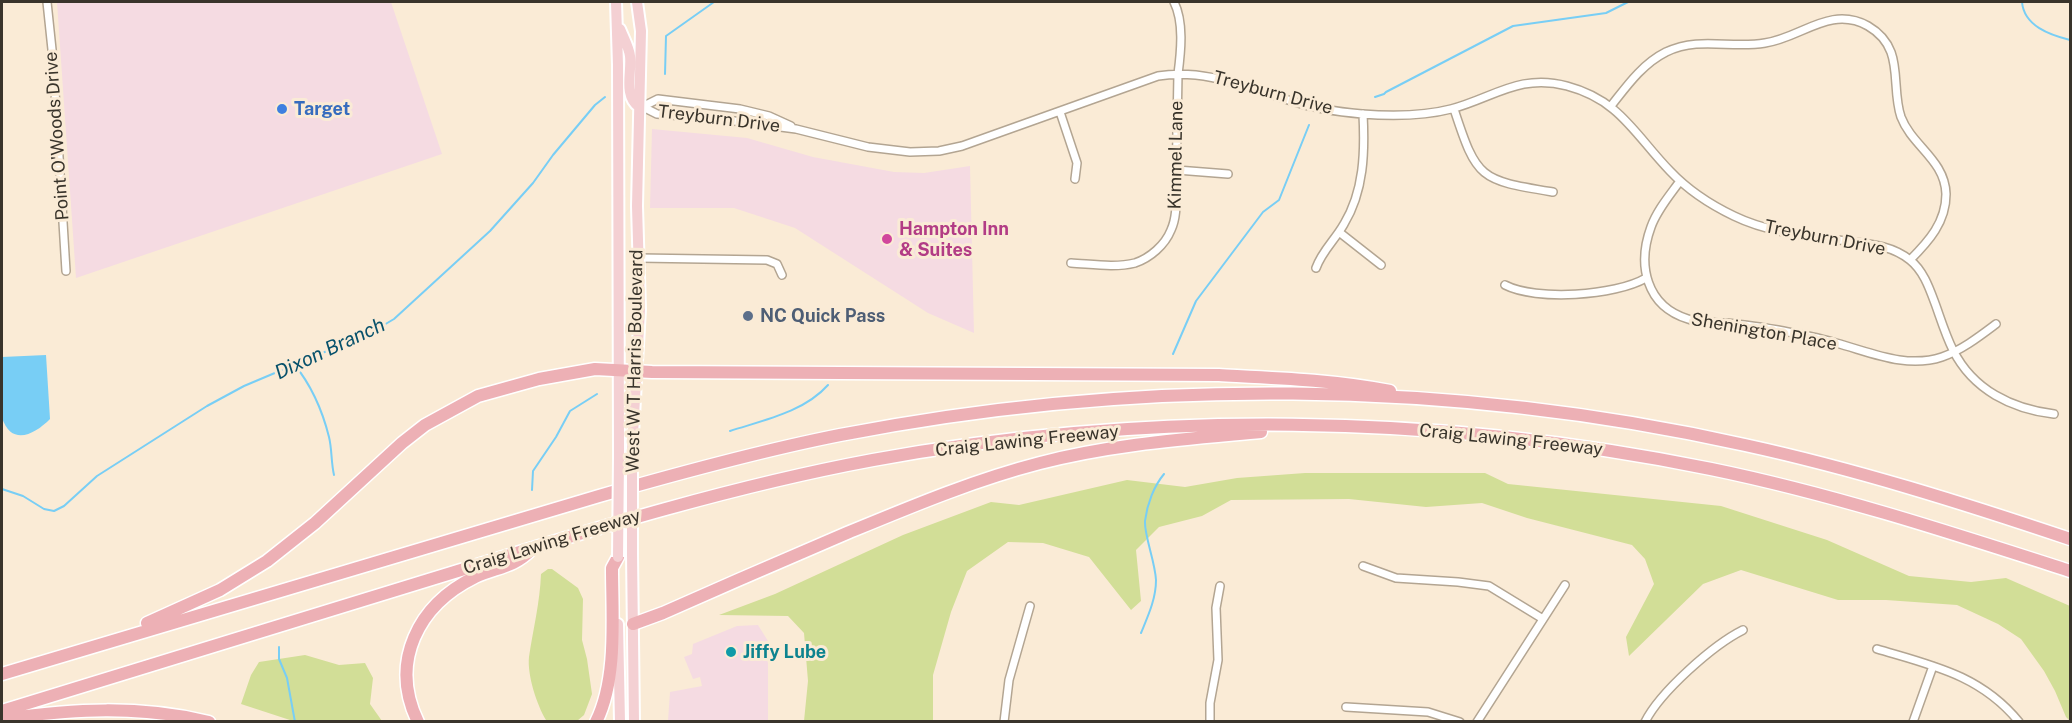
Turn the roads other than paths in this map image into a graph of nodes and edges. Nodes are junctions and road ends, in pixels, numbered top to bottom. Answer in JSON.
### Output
{"nodes":[{"id":1,"x":46,"y":2,"type":"edge"},
{"id":2,"x":616,"y":2,"type":"edge"},
{"id":3,"x":637,"y":2,"type":"edge"},
{"id":4,"x":1174,"y":2,"type":"edge"},
{"id":5,"x":617,"y":24,"type":"junction"},
{"id":6,"x":1178,"y":74,"type":"junction"},
{"id":7,"x":1611,"y":106,"type":"junction"},
{"id":8,"x":641,"y":107,"type":"junction"},
{"id":9,"x":1454,"y":109,"type":"junction"},
{"id":10,"x":1060,"y":112,"type":"junction"},
{"id":11,"x":1363,"y":114,"type":"junction"},
{"id":12,"x":796,"y":129,"type":"junction"},
{"id":13,"x":1177,"y":170,"type":"junction"},
{"id":14,"x":1228,"y":174,"type":"dead end"},
{"id":15,"x":1074,"y":179,"type":"dead end"},
{"id":16,"x":1680,"y":181,"type":"junction"},
{"id":17,"x":1553,"y":192,"type":"dead end"},
{"id":18,"x":1339,"y":232,"type":"junction"},
{"id":19,"x":639,"y":258,"type":"junction"},
{"id":20,"x":1910,"y":260,"type":"junction"},
{"id":21,"x":1071,"y":263,"type":"dead end"},
{"id":22,"x":1381,"y":265,"type":"dead end"},
{"id":23,"x":1316,"y":268,"type":"dead end"},
{"id":24,"x":66,"y":271,"type":"dead end"},
{"id":25,"x":782,"y":275,"type":"dead end"},
{"id":26,"x":1646,"y":278,"type":"junction"},
{"id":27,"x":1504,"y":285,"type":"dead end"},
{"id":28,"x":1996,"y":324,"type":"dead end"},
{"id":29,"x":1954,"y":352,"type":"junction"},
{"id":30,"x":620,"y":371,"type":"junction"},
{"id":31,"x":637,"y":371,"type":"junction"},
{"id":32,"x":1432,"y":399,"type":"junction"},
{"id":33,"x":2054,"y":414,"type":"dead end"},
{"id":34,"x":1324,"y":426,"type":"junction"},
{"id":35,"x":2070,"y":538,"type":"edge"},
{"id":36,"x":533,"y":548,"type":"junction"},
{"id":37,"x":618,"y":557,"type":"junction"},
{"id":38,"x":1363,"y":566,"type":"dead end"},
{"id":39,"x":2070,"y":571,"type":"edge"},
{"id":40,"x":1564,"y":585,"type":"dead end"},
{"id":41,"x":1220,"y":586,"type":"dead end"},
{"id":42,"x":1030,"y":606,"type":"dead end"},
{"id":43,"x":1543,"y":619,"type":"junction"},
{"id":44,"x":633,"y":624,"type":"junction"},
{"id":45,"x":1743,"y":630,"type":"dead end"},
{"id":46,"x":107,"y":642,"type":"junction"},
{"id":47,"x":1877,"y":649,"type":"dead end"},
{"id":48,"x":1933,"y":666,"type":"junction"},
{"id":49,"x":2,"y":674,"type":"edge"},
{"id":50,"x":1346,"y":707,"type":"dead end"},
{"id":51,"x":2,"y":711,"type":"edge"},
{"id":52,"x":2,"y":719,"type":"edge"},
{"id":53,"x":209,"y":722,"type":"edge"},
{"id":54,"x":418,"y":722,"type":"edge"},
{"id":55,"x":596,"y":722,"type":"edge"},
{"id":56,"x":620,"y":722,"type":"edge"},
{"id":57,"x":634,"y":722,"type":"edge"},
{"id":58,"x":1004,"y":722,"type":"edge"},
{"id":59,"x":1210,"y":722,"type":"edge"},
{"id":60,"x":1460,"y":722,"type":"edge"},
{"id":61,"x":1477,"y":722,"type":"edge"},
{"id":62,"x":1645,"y":722,"type":"edge"},
{"id":63,"x":1913,"y":722,"type":"edge"},
{"id":64,"x":2019,"y":722,"type":"edge"}],
"edges":[{"from":1,"to":24,"type":"street","name":"Point O'Woods Drive"},
{"from":2,"to":5,"type":"main road","name":"West W T Harris Boulevard"},
{"from":3,"to":8,"type":"main road","name":"West W T Harris Boulevard"},
{"from":4,"to":6,"type":"street","name":"Kimmel Lane"},
{"from":5,"to":8,"type":"main road"},
{"from":5,"to":30,"type":"main road","name":"West W T Harris Boulevard"},
{"from":6,"to":10,"type":"street","name":"Treyburn Drive"},
{"from":6,"to":11,"type":"street","name":"Treyburn Drive"},
{"from":6,"to":13,"type":"street","name":"Kimmel Lane"},
{"from":7,"to":9,"type":"street","name":"Treyburn Drive"},
{"from":7,"to":16,"type":"street","name":"Treyburn Drive"},
{"from":7,"to":20,"type":"street"},
{"from":8,"to":12,"type":"street","name":"Treyburn Drive"},
{"from":8,"to":12,"type":"street","name":"Treyburn Drive"},
{"from":8,"to":19,"type":"main road","name":"West W T Harris Boulevard"},
{"from":9,"to":11,"type":"street","name":"Treyburn Drive"},
{"from":9,"to":17,"type":"street"},
{"from":10,"to":12,"type":"street","name":"Treyburn Drive"},
{"from":10,"to":15,"type":"street"},
{"from":11,"to":18,"type":"street"},
{"from":13,"to":14,"type":"street"},
{"from":13,"to":21,"type":"street","name":"Kimmel Lane"},
{"from":16,"to":20,"type":"street","name":"Treyburn Drive"},
{"from":16,"to":26,"type":"street"},
{"from":18,"to":22,"type":"street"},
{"from":18,"to":23,"type":"street"},
{"from":19,"to":25,"type":"street"},
{"from":19,"to":31,"type":"main road","name":"West W T Harris Boulevard"},
{"from":20,"to":29,"type":"street","name":"Treyburn Drive"},
{"from":26,"to":27,"type":"street"},
{"from":26,"to":29,"type":"street","name":"Shenington Place"},
{"from":28,"to":29,"type":"street","name":"Shenington Place"},
{"from":29,"to":33,"type":"street","name":"Treyburn Drive"},
{"from":30,"to":31,"type":"highway"},
{"from":30,"to":37,"type":"main road","name":"West W T Harris Boulevard","bridge":true},
{"from":30,"to":46,"type":"highway"},
{"from":31,"to":32,"type":"highway"},
{"from":31,"to":44,"type":"main road","name":"West W T Harris Boulevard","bridge":true},
{"from":32,"to":35,"type":"highway","name":"Craig Lawing Freeway"},
{"from":32,"to":46,"type":"highway","name":"Craig Lawing Freeway"},
{"from":34,"to":36,"type":"highway","name":"Craig Lawing Freeway"},
{"from":34,"to":39,"type":"highway","name":"Craig Lawing Freeway"},
{"from":34,"to":44,"type":"highway"},
{"from":36,"to":51,"type":"highway","name":"Craig Lawing Freeway"},
{"from":36,"to":54,"type":"highway"},
{"from":37,"to":55,"type":"highway"},
{"from":37,"to":56,"type":"main road","name":"West W T Harris Boulevard"},
{"from":38,"to":43,"type":"street"},
{"from":40,"to":43,"type":"street"},
{"from":41,"to":59,"type":"street"},
{"from":42,"to":58,"type":"street"},
{"from":43,"to":61,"type":"street"},
{"from":44,"to":57,"type":"main road","name":"West W T Harris Boulevard"},
{"from":45,"to":62,"type":"street"},
{"from":46,"to":49,"type":"highway","name":"Craig Lawing Freeway"},
{"from":47,"to":48,"type":"street"},
{"from":48,"to":63,"type":"street"},
{"from":48,"to":64,"type":"street"},
{"from":50,"to":60,"type":"street"},
{"from":52,"to":53,"type":"highway"}]}
